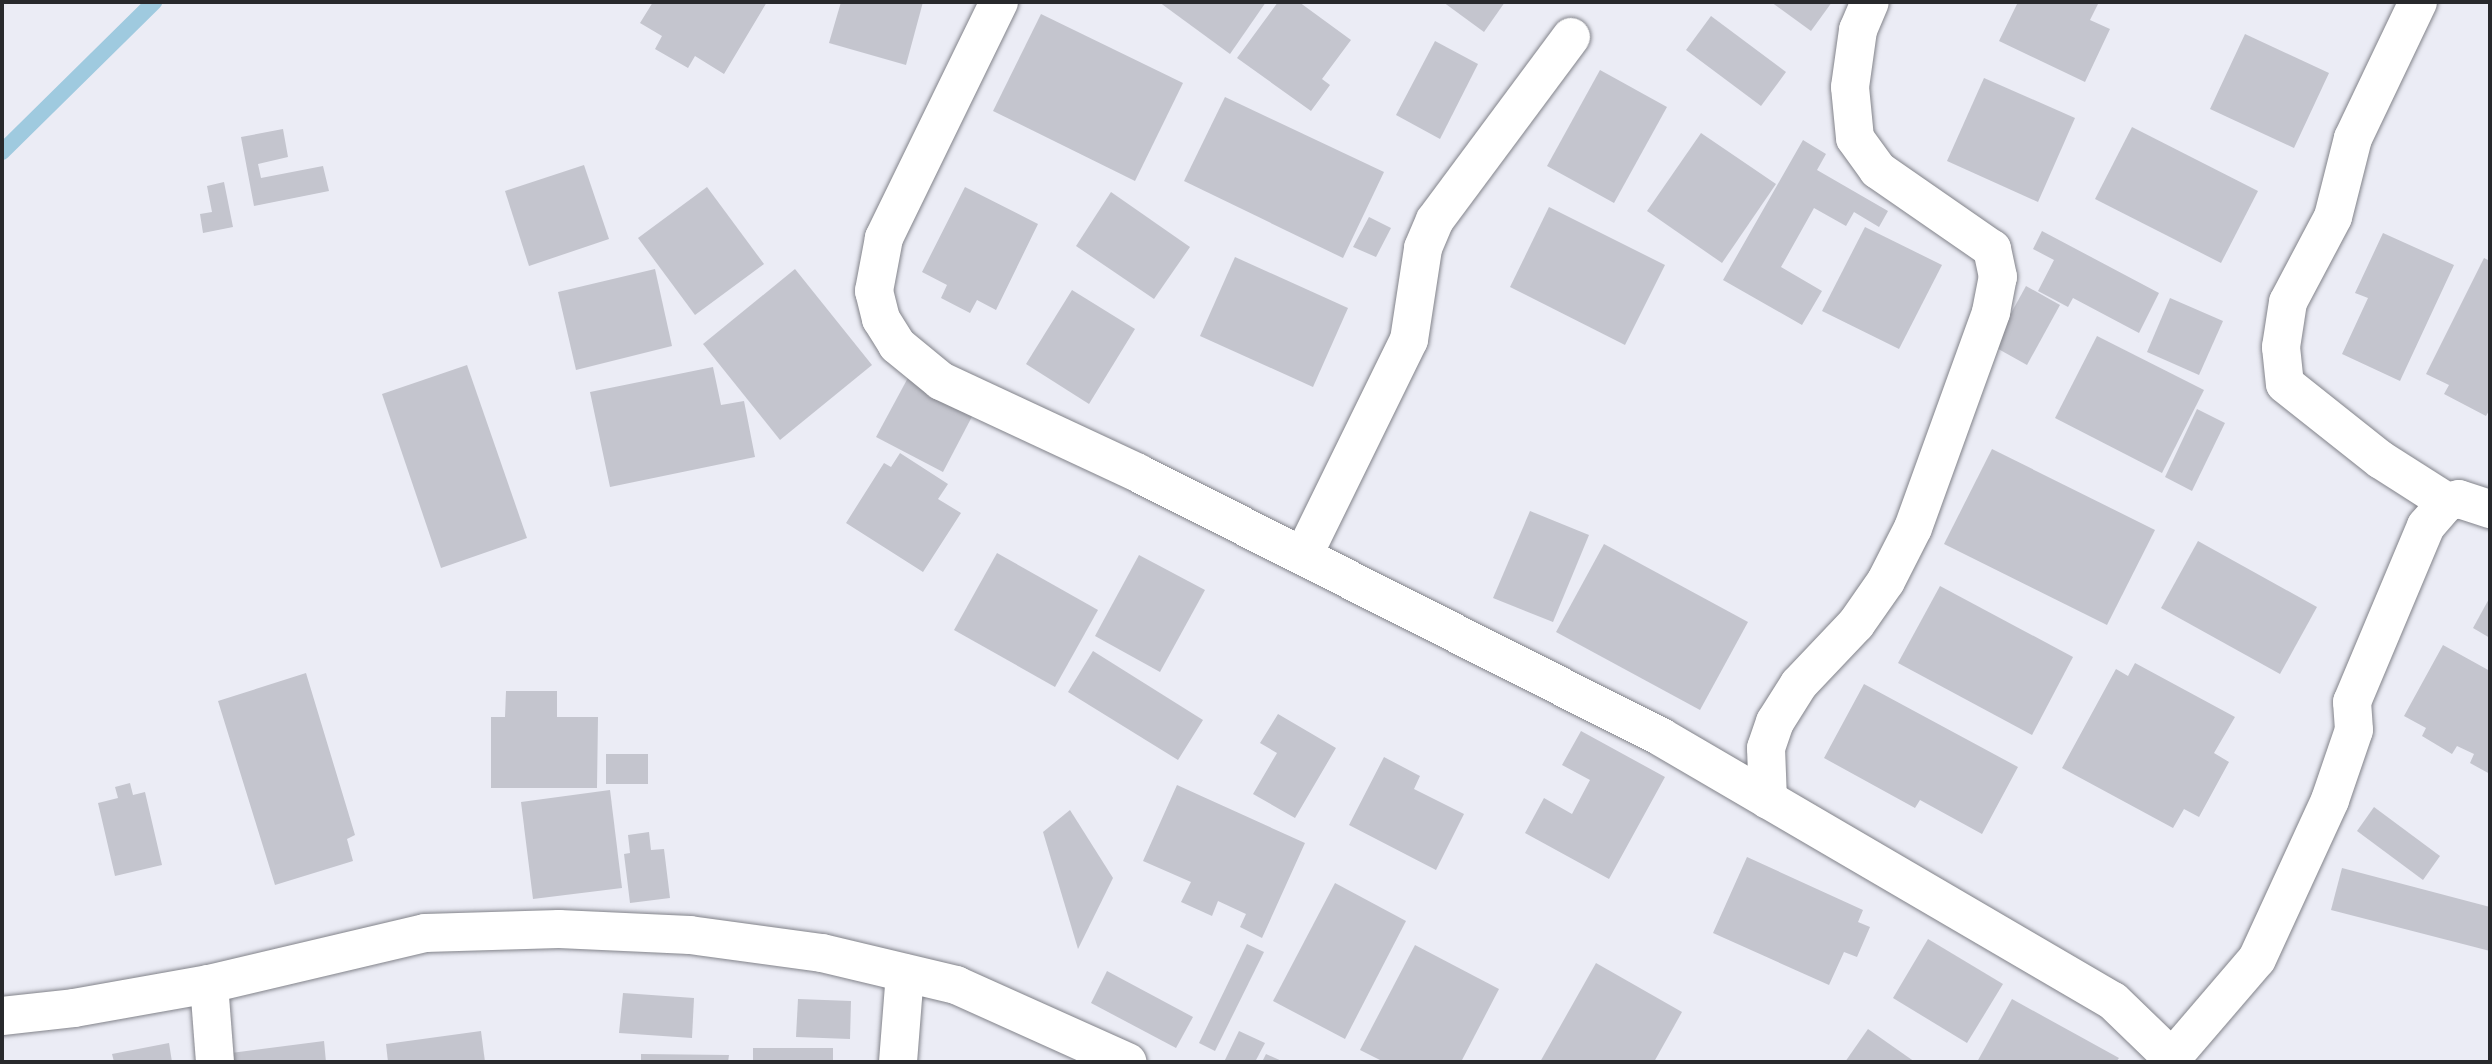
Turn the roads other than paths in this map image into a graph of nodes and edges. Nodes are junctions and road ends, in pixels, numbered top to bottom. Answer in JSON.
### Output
{"nodes":[{"id":1,"x":999,"y":2,"type":"edge"},
{"id":2,"x":1870,"y":2,"type":"edge"},
{"id":3,"x":2418,"y":2,"type":"edge"},
{"id":4,"x":1571,"y":37,"type":"dead end"},
{"id":5,"x":2447,"y":502,"type":"junction"},
{"id":6,"x":2490,"y":509,"type":"edge"},
{"id":7,"x":1303,"y":556,"type":"junction"},
{"id":8,"x":1768,"y":800,"type":"junction"},
{"id":9,"x":905,"y":973,"type":"junction"},
{"id":10,"x":209,"y":984,"type":"junction"},
{"id":11,"x":2,"y":1016,"type":"edge"},
{"id":12,"x":2171,"y":1060,"type":"edge"},
{"id":13,"x":215,"y":1062,"type":"edge"},
{"id":14,"x":898,"y":1062,"type":"edge"},
{"id":15,"x":1126,"y":1062,"type":"edge"}],
"edges":[{"from":1,"to":7,"type":"street"},
{"from":2,"to":8,"type":"street"},
{"from":3,"to":5,"type":"street"},
{"from":4,"to":7,"type":"street"},
{"from":5,"to":6,"type":"street"},
{"from":5,"to":12,"type":"street"},
{"from":7,"to":8,"type":"street"},
{"from":8,"to":12,"type":"street"},
{"from":9,"to":10,"type":"street"},
{"from":9,"to":14,"type":"street"},
{"from":9,"to":15,"type":"street"},
{"from":10,"to":11,"type":"street"},
{"from":10,"to":13,"type":"street"}]}
